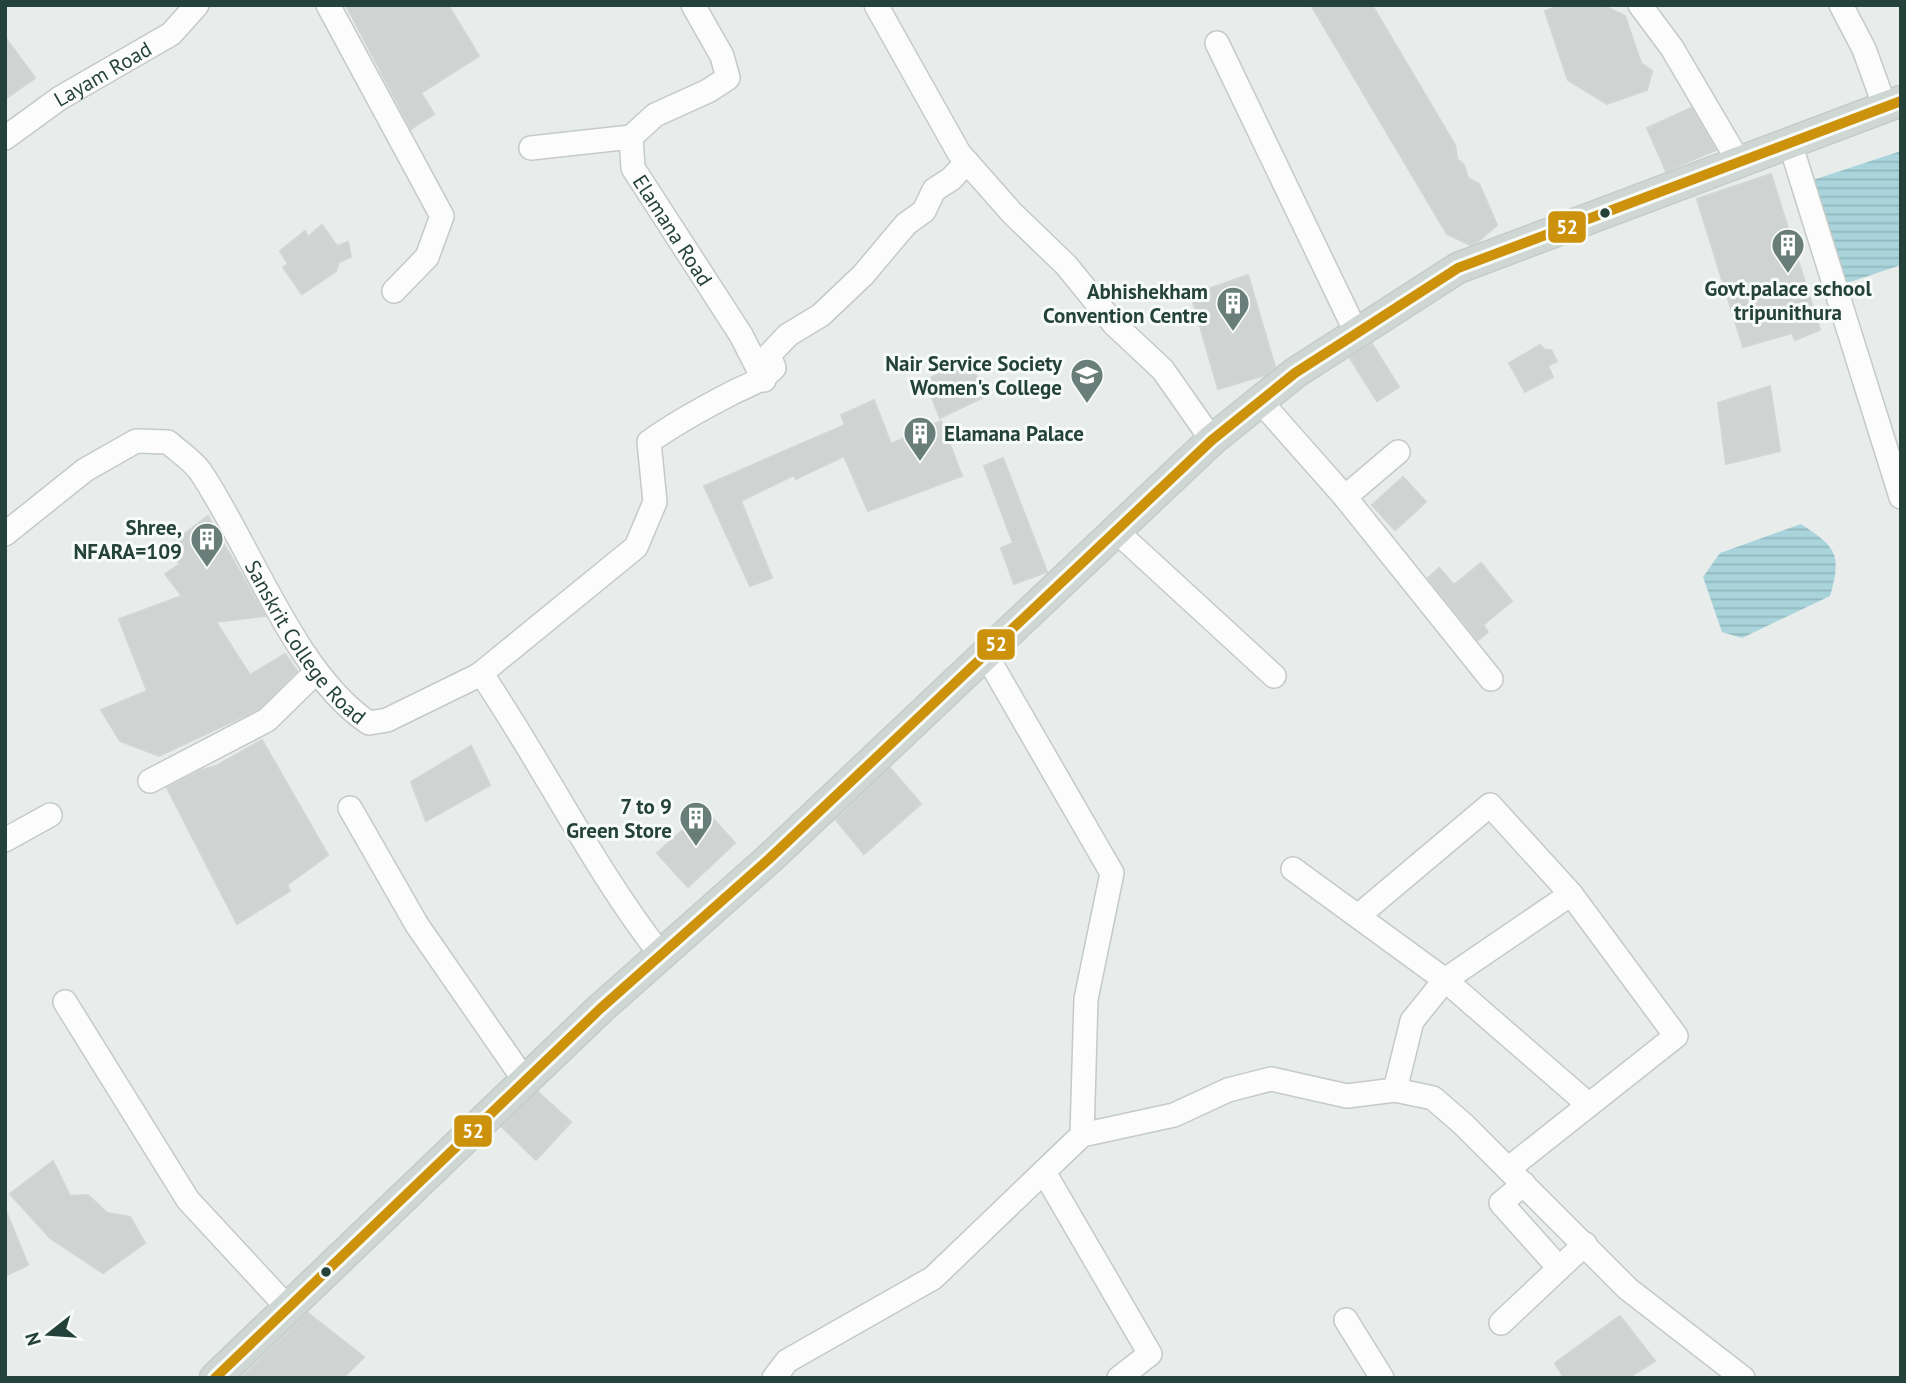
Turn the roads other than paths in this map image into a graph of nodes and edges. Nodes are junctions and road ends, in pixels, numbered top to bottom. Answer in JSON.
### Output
{"nodes":[{"id":1,"x":197,"y":5,"type":"edge"},
{"id":2,"x":328,"y":5,"type":"edge"},
{"id":3,"x":694,"y":5,"type":"edge"},
{"id":4,"x":876,"y":5,"type":"edge"},
{"id":5,"x":1640,"y":5,"type":"edge"},
{"id":6,"x":1841,"y":5,"type":"edge"},
{"id":7,"x":1217,"y":43,"type":"dead end"},
{"id":8,"x":1893,"y":104,"type":"edge"},
{"id":9,"x":631,"y":137,"type":"junction"},
{"id":10,"x":5,"y":138,"type":"edge"},
{"id":11,"x":1790,"y":143,"type":"junction"},
{"id":12,"x":531,"y":148,"type":"dead end"},
{"id":13,"x":967,"y":162,"type":"junction"},
{"id":14,"x":1740,"y":162,"type":"junction"},
{"id":15,"x":394,"y":291,"type":"dead end"},
{"id":16,"x":1356,"y":332,"type":"junction"},
{"id":17,"x":764,"y":380,"type":"junction"},
{"id":18,"x":1261,"y":402,"type":"junction"},
{"id":19,"x":1212,"y":440,"type":"junction"},
{"id":20,"x":1398,"y":452,"type":"dead end"},
{"id":21,"x":1900,"y":496,"type":"edge"},
{"id":22,"x":1345,"y":498,"type":"junction"},
{"id":23,"x":1115,"y":530,"type":"junction"},
{"id":24,"x":5,"y":534,"type":"edge"},
{"id":25,"x":985,"y":653,"type":"junction"},
{"id":26,"x":316,"y":672,"type":"junction"},
{"id":27,"x":479,"y":675,"type":"junction"},
{"id":28,"x":1274,"y":676,"type":"dead end"},
{"id":29,"x":1491,"y":680,"type":"dead end"},
{"id":30,"x":150,"y":781,"type":"dead end"},
{"id":31,"x":349,"y":808,"type":"dead end"},
{"id":32,"x":50,"y":816,"type":"dead end"},
{"id":33,"x":5,"y":840,"type":"edge"},
{"id":34,"x":1293,"y":869,"type":"dead end"},
{"id":35,"x":1571,"y":894,"type":"junction"},
{"id":36,"x":1357,"y":916,"type":"junction"},
{"id":37,"x":661,"y":955,"type":"junction"},
{"id":38,"x":1445,"y":980,"type":"junction"},
{"id":39,"x":65,"y":1002,"type":"dead end"},
{"id":40,"x":526,"y":1081,"type":"junction"},
{"id":41,"x":1395,"y":1090,"type":"junction"},
{"id":42,"x":1589,"y":1105,"type":"junction"},
{"id":43,"x":1082,"y":1135,"type":"junction"},
{"id":44,"x":1044,"y":1172,"type":"junction"},
{"id":45,"x":1516,"y":1176,"type":"junction"},
{"id":46,"x":1585,"y":1244,"type":"junction"},
{"id":47,"x":1559,"y":1268,"type":"junction"},
{"id":48,"x":288,"y":1308,"type":"junction"},
{"id":49,"x":1346,"y":1320,"type":"dead end"},
{"id":50,"x":1501,"y":1323,"type":"dead end"},
{"id":51,"x":215,"y":1378,"type":"edge"},
{"id":52,"x":774,"y":1378,"type":"edge"},
{"id":53,"x":1119,"y":1378,"type":"edge"},
{"id":54,"x":1381,"y":1378,"type":"edge"},
{"id":55,"x":1743,"y":1378,"type":"edge"}],
"edges":[{"from":1,"to":10,"type":"street","name":"Layam Road"},
{"from":2,"to":15,"type":"street"},
{"from":3,"to":9,"type":"street"},
{"from":4,"to":13,"type":"street"},
{"from":5,"to":14,"type":"street"},
{"from":6,"to":8,"type":"street"},
{"from":7,"to":16,"type":"street"},
{"from":8,"to":11,"type":"main road"},
{"from":9,"to":12,"type":"street"},
{"from":9,"to":17,"type":"street","name":"Elamana Road"},
{"from":11,"to":14,"type":"main road"},
{"from":11,"to":21,"type":"street"},
{"from":13,"to":17,"type":"street"},
{"from":13,"to":19,"type":"street"},
{"from":14,"to":16,"type":"main road"},
{"from":16,"to":18,"type":"main road"},
{"from":17,"to":27,"type":"street"},
{"from":18,"to":19,"type":"main road"},
{"from":18,"to":22,"type":"street"},
{"from":19,"to":23,"type":"main road"},
{"from":20,"to":22,"type":"street"},
{"from":22,"to":29,"type":"street"},
{"from":23,"to":25,"type":"main road"},
{"from":23,"to":28,"type":"street"},
{"from":24,"to":26,"type":"street","name":"Sanskrit College Road"},
{"from":25,"to":37,"type":"main road"},
{"from":25,"to":43,"type":"street"},
{"from":26,"to":27,"type":"street","name":"Sanskrit College Road"},
{"from":26,"to":30,"type":"street"},
{"from":27,"to":37,"type":"street"},
{"from":31,"to":40,"type":"street"},
{"from":32,"to":33,"type":"street"},
{"from":34,"to":36,"type":"street"},
{"from":35,"to":36,"type":"street"},
{"from":35,"to":38,"type":"street"},
{"from":35,"to":42,"type":"street"},
{"from":36,"to":38,"type":"street"},
{"from":37,"to":40,"type":"main road"},
{"from":38,"to":41,"type":"street"},
{"from":38,"to":42,"type":"street"},
{"from":39,"to":48,"type":"street"},
{"from":40,"to":48,"type":"main road"},
{"from":41,"to":43,"type":"street"},
{"from":41,"to":45,"type":"street"},
{"from":42,"to":45,"type":"street"},
{"from":43,"to":44,"type":"street"},
{"from":44,"to":52,"type":"street"},
{"from":44,"to":53,"type":"street"},
{"from":45,"to":46,"type":"street"},
{"from":45,"to":47,"type":"street"},
{"from":46,"to":47,"type":"street"},
{"from":46,"to":55,"type":"street"},
{"from":47,"to":50,"type":"street"},
{"from":48,"to":51,"type":"main road"},
{"from":49,"to":54,"type":"street"}]}
